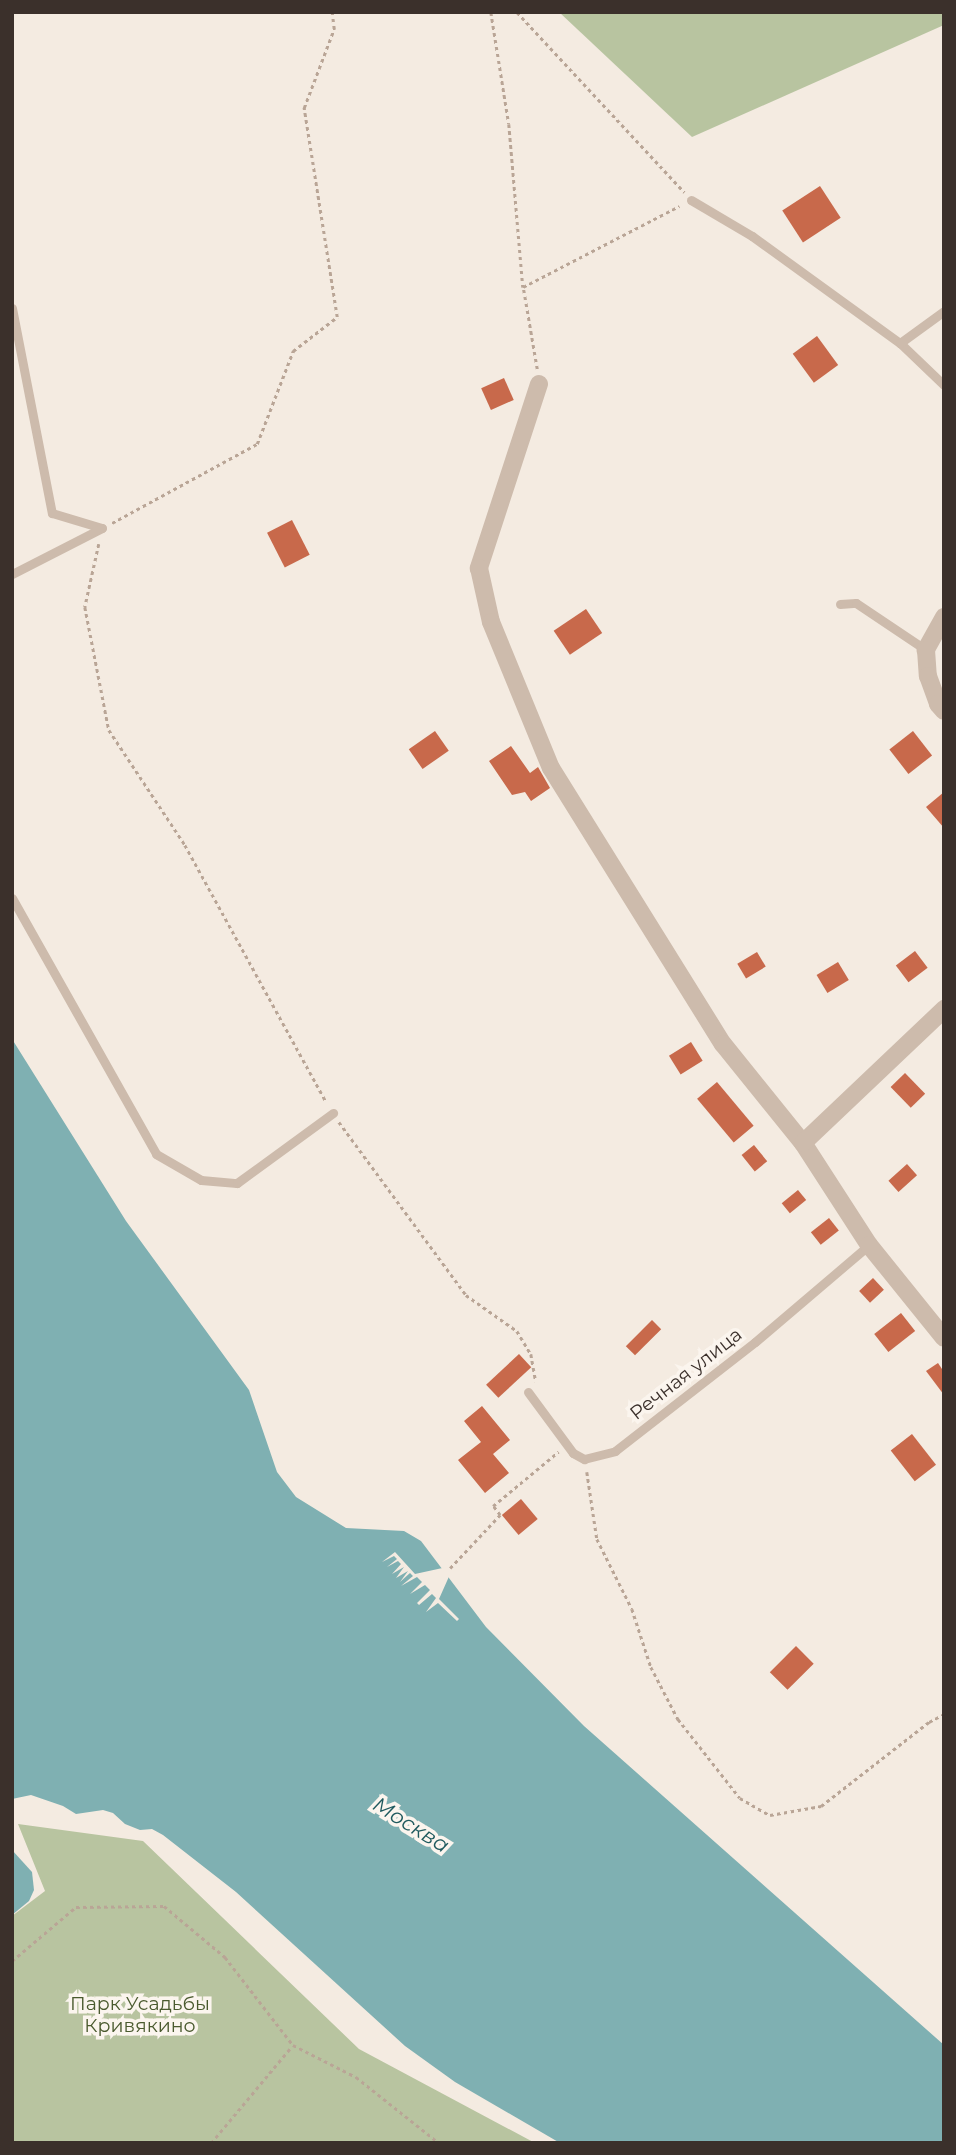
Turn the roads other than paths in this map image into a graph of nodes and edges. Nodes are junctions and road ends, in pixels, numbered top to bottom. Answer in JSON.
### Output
{"nodes":[{"id":1,"x":691,"y":200,"type":"road end"},
{"id":2,"x":12,"y":307,"type":"edge"},
{"id":3,"x":944,"y":311,"type":"edge"},
{"id":4,"x":900,"y":343,"type":"junction"},
{"id":5,"x":539,"y":384,"type":"road end"},
{"id":6,"x":944,"y":385,"type":"edge"},
{"id":7,"x":12,"y":574,"type":"edge"},
{"id":8,"x":840,"y":604,"type":"dead end"},
{"id":9,"x":944,"y":617,"type":"edge"},
{"id":10,"x":926,"y":650,"type":"junction"},
{"id":11,"x":944,"y":711,"type":"edge"},
{"id":12,"x":12,"y":898,"type":"edge"},
{"id":13,"x":944,"y":1010,"type":"edge"},
{"id":14,"x":333,"y":1114,"type":"road end"},
{"id":15,"x":803,"y":1143,"type":"junction"},
{"id":16,"x":869,"y":1245,"type":"junction"},
{"id":17,"x":944,"y":1338,"type":"edge"},
{"id":18,"x":530,"y":1396,"type":"road end"}],
"edges":[{"from":1,"to":4,"type":"lane"},
{"from":2,"to":7,"type":"lane"},
{"from":3,"to":4,"type":"lane"},
{"from":4,"to":6,"type":"lane"},
{"from":5,"to":15,"type":"street"},
{"from":8,"to":10,"type":"lane"},
{"from":9,"to":10,"type":"street"},
{"from":10,"to":11,"type":"street"},
{"from":12,"to":14,"type":"lane"},
{"from":13,"to":15,"type":"street"},
{"from":15,"to":16,"type":"street"},
{"from":16,"to":17,"type":"street"},
{"from":16,"to":18,"type":"lane","name":"Речная улица"}]}
